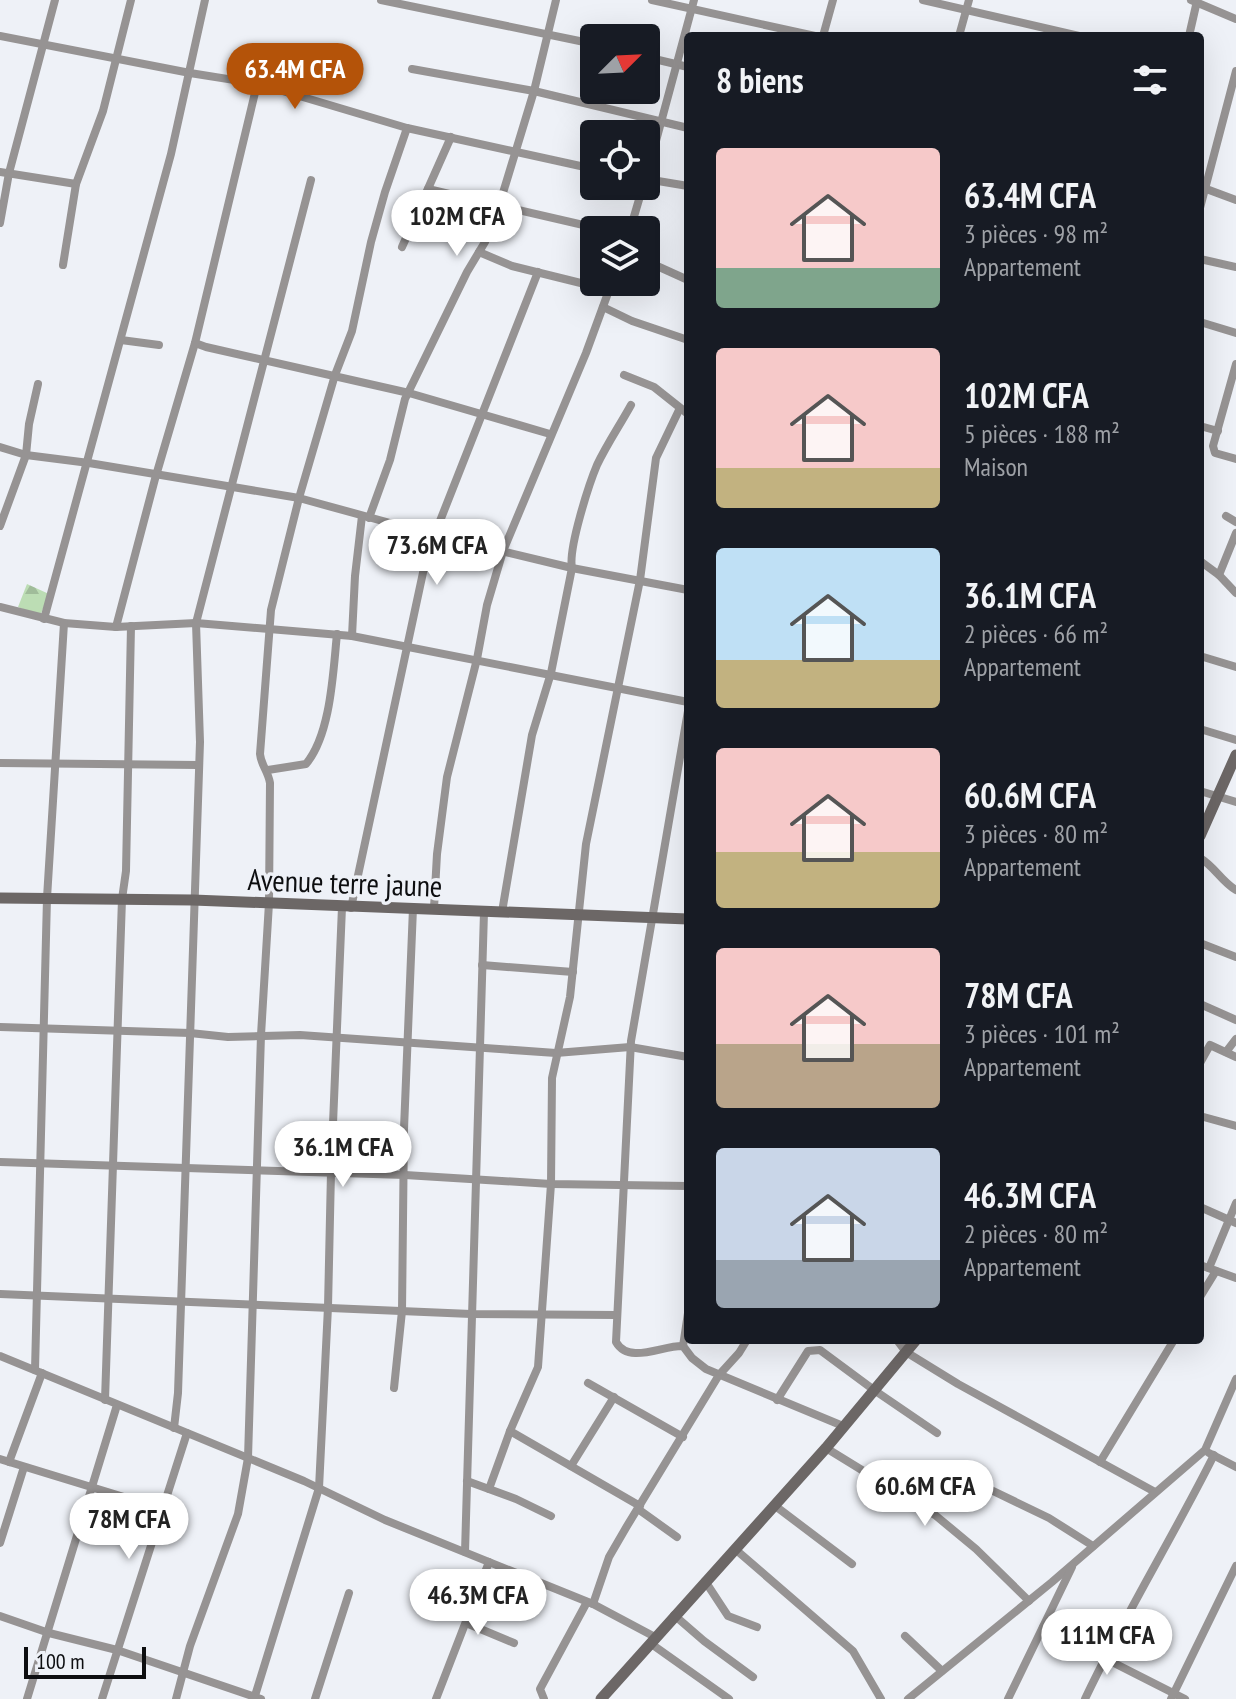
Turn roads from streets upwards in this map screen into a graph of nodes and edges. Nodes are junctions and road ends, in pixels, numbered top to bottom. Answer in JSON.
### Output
{"nodes":[{"id":1,"x":55,"y":0,"type":"edge"},
{"id":2,"x":131,"y":0,"type":"edge"},
{"id":3,"x":205,"y":0,"type":"edge"},
{"id":4,"x":381,"y":0,"type":"edge"},
{"id":5,"x":556,"y":0,"type":"edge"},
{"id":6,"x":652,"y":0,"type":"edge"},
{"id":7,"x":833,"y":0,"type":"edge"},
{"id":8,"x":923,"y":0,"type":"edge"},
{"id":9,"x":1194,"y":1,"type":"edge"},
{"id":10,"x":1210,"y":3,"type":"edge"},
{"id":11,"x":968,"y":4,"type":"edge"},
{"id":12,"x":693,"y":5,"type":"edge"},
{"id":13,"x":1236,"y":19,"type":"edge"},
{"id":14,"x":686,"y":32,"type":"edge"},
{"id":15,"x":799,"y":32,"type":"edge"},
{"id":16,"x":824,"y":32,"type":"edge"},
{"id":17,"x":960,"y":32,"type":"edge"},
{"id":18,"x":1065,"y":32,"type":"edge"},
{"id":19,"x":1190,"y":32,"type":"edge"},
{"id":20,"x":0,"y":36,"type":"edge"},
{"id":21,"x":548,"y":36,"type":"junction"},
{"id":22,"x":684,"y":39,"type":"edge"},
{"id":23,"x":580,"y":42,"type":"edge"},
{"id":24,"x":44,"y":45,"type":"junction"},
{"id":25,"x":265,"y":51,"type":"dead end"},
{"id":26,"x":116,"y":58,"type":"junction"},
{"id":27,"x":660,"y":61,"type":"edge"},
{"id":28,"x":677,"y":65,"type":"junction"},
{"id":29,"x":684,"y":66,"type":"edge"},
{"id":30,"x":412,"y":69,"type":"dead end"},
{"id":31,"x":1236,"y":71,"type":"edge"},
{"id":32,"x":190,"y":73,"type":"junction"},
{"id":33,"x":259,"y":84,"type":"junction"},
{"id":34,"x":534,"y":91,"type":"junction"},
{"id":35,"x":663,"y":122,"type":"junction"},
{"id":36,"x":684,"y":127,"type":"edge"},
{"id":37,"x":407,"y":128,"type":"junction"},
{"id":38,"x":660,"y":132,"type":"edge"},
{"id":39,"x":451,"y":137,"type":"junction"},
{"id":40,"x":516,"y":151,"type":"junction"},
{"id":41,"x":580,"y":166,"type":"edge"},
{"id":42,"x":5,"y":172,"type":"edge"},
{"id":43,"x":311,"y":180,"type":"dead end"},
{"id":44,"x":660,"y":181,"type":"edge"},
{"id":45,"x":1204,"y":181,"type":"edge"},
{"id":46,"x":76,"y":184,"type":"junction"},
{"id":47,"x":684,"y":185,"type":"edge"},
{"id":48,"x":428,"y":189,"type":"junction"},
{"id":49,"x":1204,"y":189,"type":"edge"},
{"id":50,"x":1236,"y":200,"type":"edge"},
{"id":51,"x":499,"y":206,"type":"junction"},
{"id":52,"x":0,"y":223,"type":"edge"},
{"id":53,"x":580,"y":224,"type":"edge"},
{"id":54,"x":402,"y":247,"type":"dead end"},
{"id":55,"x":479,"y":252,"type":"junction"},
{"id":56,"x":1204,"y":260,"type":"edge"},
{"id":57,"x":63,"y":265,"type":"dead end"},
{"id":58,"x":660,"y":267,"type":"edge"},
{"id":59,"x":1236,"y":267,"type":"edge"},
{"id":60,"x":538,"y":272,"type":"junction"},
{"id":61,"x":684,"y":278,"type":"edge"},
{"id":62,"x":580,"y":280,"type":"edge"},
{"id":63,"x":607,"y":296,"type":"edge"},
{"id":64,"x":603,"y":307,"type":"junction"},
{"id":65,"x":1204,"y":323,"type":"edge"},
{"id":66,"x":1236,"y":333,"type":"edge"},
{"id":67,"x":684,"y":339,"type":"edge"},
{"id":68,"x":121,"y":340,"type":"junction"},
{"id":69,"x":195,"y":343,"type":"junction"},
{"id":70,"x":159,"y":345,"type":"dead end"},
{"id":71,"x":264,"y":361,"type":"junction"},
{"id":72,"x":1236,"y":364,"type":"edge"},
{"id":73,"x":335,"y":375,"type":"junction"},
{"id":74,"x":624,"y":375,"type":"dead end"},
{"id":75,"x":38,"y":384,"type":"dead end"},
{"id":76,"x":409,"y":393,"type":"junction"},
{"id":77,"x":631,"y":405,"type":"dead end"},
{"id":78,"x":684,"y":411,"type":"edge"},
{"id":79,"x":483,"y":414,"type":"junction"},
{"id":80,"x":1204,"y":427,"type":"edge"},
{"id":81,"x":1218,"y":431,"type":"junction"},
{"id":82,"x":550,"y":434,"type":"junction"},
{"id":83,"x":0,"y":447,"type":"edge"},
{"id":84,"x":26,"y":455,"type":"junction"},
{"id":85,"x":1236,"y":459,"type":"edge"},
{"id":86,"x":89,"y":463,"type":"junction"},
{"id":87,"x":156,"y":475,"type":"junction"},
{"id":88,"x":232,"y":489,"type":"junction"},
{"id":89,"x":299,"y":498,"type":"junction"},
{"id":90,"x":1226,"y":516,"type":"dead end"},
{"id":91,"x":365,"y":517,"type":"junction"},
{"id":92,"x":1236,"y":522,"type":"edge"},
{"id":93,"x":0,"y":526,"type":"edge"},
{"id":94,"x":1236,"y":533,"type":"edge"},
{"id":95,"x":435,"y":535,"type":"junction"},
{"id":96,"x":503,"y":551,"type":"junction"},
{"id":97,"x":1204,"y":564,"type":"edge"},
{"id":98,"x":572,"y":568,"type":"junction"},
{"id":99,"x":1219,"y":575,"type":"junction"},
{"id":100,"x":640,"y":580,"type":"junction"},
{"id":101,"x":684,"y":589,"type":"edge"},
{"id":102,"x":1236,"y":593,"type":"edge"},
{"id":103,"x":0,"y":607,"type":"edge"},
{"id":104,"x":271,"y":610,"type":"junction"},
{"id":105,"x":44,"y":619,"type":"junction"},
{"id":106,"x":64,"y":623,"type":"junction"},
{"id":107,"x":196,"y":623,"type":"junction"},
{"id":108,"x":131,"y":626,"type":"junction"},
{"id":109,"x":116,"y":627,"type":"junction"},
{"id":110,"x":269,"y":629,"type":"junction"},
{"id":111,"x":293,"y":631,"type":"junction"},
{"id":112,"x":337,"y":634,"type":"junction"},
{"id":113,"x":352,"y":636,"type":"junction"},
{"id":114,"x":410,"y":647,"type":"junction"},
{"id":115,"x":1204,"y":657,"type":"edge"},
{"id":116,"x":477,"y":659,"type":"junction"},
{"id":117,"x":1236,"y":667,"type":"edge"},
{"id":118,"x":551,"y":673,"type":"junction"},
{"id":119,"x":618,"y":686,"type":"junction"},
{"id":120,"x":684,"y":701,"type":"edge"},
{"id":121,"x":1204,"y":730,"type":"edge"},
{"id":122,"x":684,"y":733,"type":"edge"},
{"id":123,"x":1236,"y":740,"type":"edge"},
{"id":124,"x":1236,"y":755,"type":"edge"},
{"id":125,"x":127,"y":762,"type":"junction"},
{"id":126,"x":0,"y":763,"type":"edge"},
{"id":127,"x":55,"y":763,"type":"junction"},
{"id":128,"x":198,"y":765,"type":"junction"},
{"id":129,"x":268,"y":770,"type":"junction"},
{"id":130,"x":1204,"y":792,"type":"edge"},
{"id":131,"x":1217,"y":796,"type":"junction"},
{"id":132,"x":1236,"y":802,"type":"edge"},
{"id":133,"x":1204,"y":827,"type":"edge"},
{"id":134,"x":1204,"y":860,"type":"edge"},
{"id":135,"x":1236,"y":890,"type":"edge"},
{"id":136,"x":0,"y":898,"type":"edge"},
{"id":137,"x":47,"y":898,"type":"junction"},
{"id":138,"x":122,"y":899,"type":"junction"},
{"id":139,"x":193,"y":900,"type":"junction"},
{"id":140,"x":269,"y":903,"type":"junction"},
{"id":141,"x":346,"y":907,"type":"junction"},
{"id":142,"x":413,"y":908,"type":"junction"},
{"id":143,"x":434,"y":908,"type":"junction"},
{"id":144,"x":484,"y":912,"type":"junction"},
{"id":145,"x":502,"y":912,"type":"junction"},
{"id":146,"x":580,"y":916,"type":"junction"},
{"id":147,"x":651,"y":917,"type":"junction"},
{"id":148,"x":684,"y":919,"type":"edge"},
{"id":149,"x":1204,"y":945,"type":"edge"},
{"id":150,"x":1236,"y":957,"type":"edge"},
{"id":151,"x":482,"y":965,"type":"junction"},
{"id":152,"x":573,"y":972,"type":"junction"},
{"id":153,"x":1204,"y":1006,"type":"edge"},
{"id":154,"x":1236,"y":1020,"type":"edge"},
{"id":155,"x":0,"y":1027,"type":"edge"},
{"id":156,"x":45,"y":1028,"type":"junction"},
{"id":157,"x":118,"y":1031,"type":"junction"},
{"id":158,"x":190,"y":1033,"type":"junction"},
{"id":159,"x":261,"y":1035,"type":"junction"},
{"id":160,"x":338,"y":1038,"type":"junction"},
{"id":161,"x":1236,"y":1039,"type":"edge"},
{"id":162,"x":409,"y":1042,"type":"junction"},
{"id":163,"x":630,"y":1047,"type":"junction"},
{"id":164,"x":479,"y":1048,"type":"junction"},
{"id":165,"x":1226,"y":1052,"type":"junction"},
{"id":166,"x":556,"y":1053,"type":"junction"},
{"id":167,"x":684,"y":1056,"type":"edge"},
{"id":168,"x":1204,"y":1056,"type":"edge"},
{"id":169,"x":1236,"y":1057,"type":"edge"},
{"id":170,"x":1204,"y":1117,"type":"edge"},
{"id":171,"x":1236,"y":1126,"type":"edge"},
{"id":172,"x":0,"y":1162,"type":"edge"},
{"id":173,"x":39,"y":1164,"type":"junction"},
{"id":174,"x":113,"y":1166,"type":"junction"},
{"id":175,"x":186,"y":1168,"type":"junction"},
{"id":176,"x":258,"y":1170,"type":"junction"},
{"id":177,"x":331,"y":1172,"type":"junction"},
{"id":178,"x":405,"y":1175,"type":"junction"},
{"id":179,"x":477,"y":1179,"type":"junction"},
{"id":180,"x":551,"y":1184,"type":"junction"},
{"id":181,"x":623,"y":1185,"type":"junction"},
{"id":182,"x":684,"y":1186,"type":"edge"},
{"id":183,"x":1236,"y":1203,"type":"edge"},
{"id":184,"x":1204,"y":1209,"type":"edge"},
{"id":185,"x":1232,"y":1221,"type":"edge"},
{"id":186,"x":1208,"y":1268,"type":"edge"},
{"id":187,"x":1236,"y":1278,"type":"edge"},
{"id":188,"x":0,"y":1294,"type":"edge"},
{"id":189,"x":38,"y":1296,"type":"junction"},
{"id":190,"x":110,"y":1298,"type":"junction"},
{"id":191,"x":180,"y":1301,"type":"junction"},
{"id":192,"x":255,"y":1304,"type":"junction"},
{"id":193,"x":328,"y":1307,"type":"junction"},
{"id":194,"x":402,"y":1311,"type":"junction"},
{"id":195,"x":471,"y":1314,"type":"junction"},
{"id":196,"x":616,"y":1315,"type":"junction"},
{"id":197,"x":543,"y":1316,"type":"junction"},
{"id":198,"x":684,"y":1339,"type":"edge"},
{"id":199,"x":745,"y":1344,"type":"edge"},
{"id":200,"x":900,"y":1344,"type":"edge"},
{"id":201,"x":913,"y":1344,"type":"edge"},
{"id":202,"x":1172,"y":1344,"type":"edge"},
{"id":203,"x":683,"y":1346,"type":"junction"},
{"id":204,"x":906,"y":1352,"type":"junction"},
{"id":205,"x":0,"y":1356,"type":"edge"},
{"id":206,"x":39,"y":1372,"type":"junction"},
{"id":207,"x":719,"y":1375,"type":"junction"},
{"id":208,"x":1236,"y":1379,"type":"edge"},
{"id":209,"x":588,"y":1383,"type":"dead end"},
{"id":210,"x":394,"y":1388,"type":"dead end"},
{"id":211,"x":874,"y":1390,"type":"junction"},
{"id":212,"x":614,"y":1397,"type":"junction"},
{"id":213,"x":105,"y":1400,"type":"junction"},
{"id":214,"x":777,"y":1400,"type":"junction"},
{"id":215,"x":117,"y":1405,"type":"junction"},
{"id":216,"x":843,"y":1426,"type":"junction"},
{"id":217,"x":174,"y":1428,"type":"junction"},
{"id":218,"x":510,"y":1431,"type":"junction"},
{"id":219,"x":187,"y":1433,"type":"junction"},
{"id":220,"x":937,"y":1433,"type":"dead end"},
{"id":221,"x":683,"y":1437,"type":"junction"},
{"id":222,"x":826,"y":1448,"type":"junction"},
{"id":223,"x":1209,"y":1453,"type":"junction"},
{"id":224,"x":248,"y":1458,"type":"junction"},
{"id":225,"x":4,"y":1461,"type":"edge"},
{"id":226,"x":1100,"y":1462,"type":"junction"},
{"id":227,"x":571,"y":1466,"type":"junction"},
{"id":228,"x":24,"y":1467,"type":"junction"},
{"id":229,"x":1236,"y":1467,"type":"edge"},
{"id":230,"x":964,"y":1477,"type":"dead end"},
{"id":231,"x":467,"y":1481,"type":"junction"},
{"id":232,"x":319,"y":1488,"type":"junction"},
{"id":233,"x":93,"y":1489,"type":"junction"},
{"id":234,"x":489,"y":1489,"type":"junction"},
{"id":235,"x":1155,"y":1492,"type":"junction"},
{"id":236,"x":774,"y":1505,"type":"junction"},
{"id":237,"x":639,"y":1508,"type":"junction"},
{"id":238,"x":163,"y":1509,"type":"junction"},
{"id":239,"x":551,"y":1516,"type":"dead end"},
{"id":240,"x":677,"y":1537,"type":"dead end"},
{"id":241,"x":0,"y":1543,"type":"edge"},
{"id":242,"x":1093,"y":1546,"type":"junction"},
{"id":243,"x":735,"y":1549,"type":"junction"},
{"id":244,"x":465,"y":1552,"type":"junction"},
{"id":245,"x":489,"y":1562,"type":"junction"},
{"id":246,"x":852,"y":1564,"type":"dead end"},
{"id":247,"x":1074,"y":1564,"type":"junction"},
{"id":248,"x":1236,"y":1566,"type":"edge"},
{"id":249,"x":705,"y":1581,"type":"junction"},
{"id":250,"x":349,"y":1593,"type":"dead end"},
{"id":251,"x":1029,"y":1601,"type":"junction"},
{"id":252,"x":590,"y":1603,"type":"junction"},
{"id":253,"x":674,"y":1615,"type":"junction"},
{"id":254,"x":0,"y":1616,"type":"edge"},
{"id":255,"x":466,"y":1623,"type":"junction"},
{"id":256,"x":757,"y":1627,"type":"dead end"},
{"id":257,"x":1043,"y":1627,"type":"junction"},
{"id":258,"x":49,"y":1633,"type":"junction"},
{"id":259,"x":905,"y":1636,"type":"dead end"},
{"id":260,"x":652,"y":1640,"type":"junction"},
{"id":261,"x":514,"y":1643,"type":"dead end"},
{"id":262,"x":117,"y":1650,"type":"junction"},
{"id":263,"x":1104,"y":1658,"type":"junction"},
{"id":264,"x":942,"y":1671,"type":"junction"},
{"id":265,"x":184,"y":1673,"type":"junction"},
{"id":266,"x":753,"y":1677,"type":"dead end"},
{"id":267,"x":1172,"y":1696,"type":"edge"},
{"id":268,"x":257,"y":1698,"type":"edge"},
{"id":269,"x":604,"y":1698,"type":"edge"},
{"id":270,"x":27,"y":1699,"type":"edge"},
{"id":271,"x":102,"y":1699,"type":"edge"},
{"id":272,"x":176,"y":1699,"type":"edge"},
{"id":273,"x":315,"y":1699,"type":"edge"},
{"id":274,"x":436,"y":1699,"type":"edge"},
{"id":275,"x":544,"y":1699,"type":"edge"},
{"id":276,"x":729,"y":1699,"type":"edge"},
{"id":277,"x":881,"y":1699,"type":"edge"},
{"id":278,"x":908,"y":1699,"type":"edge"},
{"id":279,"x":1008,"y":1699,"type":"edge"},
{"id":280,"x":1085,"y":1699,"type":"edge"},
{"id":281,"x":1185,"y":1699,"type":"edge"}],
"edges":[{"from":1,"to":24,"type":"street"},
{"from":2,"to":26,"type":"street"},
{"from":3,"to":32,"type":"street"},
{"from":4,"to":21,"type":"street"},
{"from":5,"to":21,"type":"street"},
{"from":6,"to":12,"type":"street"},
{"from":7,"to":16,"type":"street"},
{"from":8,"to":11,"type":"street"},
{"from":9,"to":10,"type":"street"},
{"from":9,"to":19,"type":"street"},
{"from":10,"to":13,"type":"street"},
{"from":11,"to":17,"type":"street"},
{"from":11,"to":18,"type":"street"},
{"from":12,"to":14,"type":"street"},
{"from":12,"to":15,"type":"street"},
{"from":20,"to":24,"type":"street"},
{"from":21,"to":23,"type":"street"},
{"from":21,"to":34,"type":"street"},
{"from":22,"to":28,"type":"street"},
{"from":24,"to":26,"type":"street"},
{"from":24,"to":42,"type":"street"},
{"from":25,"to":33,"type":"street"},
{"from":26,"to":32,"type":"street"},
{"from":26,"to":46,"type":"street"},
{"from":27,"to":28,"type":"street"},
{"from":28,"to":29,"type":"street"},
{"from":28,"to":35,"type":"street"},
{"from":30,"to":34,"type":"street"},
{"from":31,"to":45,"type":"street"},
{"from":32,"to":33,"type":"street"},
{"from":32,"to":68,"type":"street"},
{"from":33,"to":37,"type":"street"},
{"from":33,"to":69,"type":"street"},
{"from":34,"to":35,"type":"street"},
{"from":34,"to":40,"type":"street"},
{"from":35,"to":36,"type":"street"},
{"from":35,"to":38,"type":"street"},
{"from":37,"to":39,"type":"street"},
{"from":37,"to":73,"type":"street"},
{"from":39,"to":40,"type":"street"},
{"from":39,"to":48,"type":"street"},
{"from":40,"to":41,"type":"street"},
{"from":40,"to":51,"type":"street"},
{"from":42,"to":46,"type":"street"},
{"from":42,"to":52,"type":"street"},
{"from":43,"to":71,"type":"street"},
{"from":44,"to":47,"type":"street"},
{"from":46,"to":57,"type":"street"},
{"from":48,"to":51,"type":"street"},
{"from":48,"to":54,"type":"street"},
{"from":49,"to":50,"type":"street"},
{"from":51,"to":53,"type":"street"},
{"from":51,"to":55,"type":"street"},
{"from":55,"to":60,"type":"street"},
{"from":55,"to":76,"type":"street"},
{"from":56,"to":59,"type":"street"},
{"from":58,"to":61,"type":"street"},
{"from":60,"to":62,"type":"street"},
{"from":60,"to":79,"type":"street"},
{"from":63,"to":64,"type":"street"},
{"from":64,"to":67,"type":"street"},
{"from":64,"to":82,"type":"street"},
{"from":65,"to":66,"type":"street"},
{"from":68,"to":70,"type":"street"},
{"from":68,"to":86,"type":"street"},
{"from":69,"to":71,"type":"street"},
{"from":69,"to":87,"type":"street"},
{"from":71,"to":73,"type":"street"},
{"from":71,"to":88,"type":"street"},
{"from":72,"to":81,"type":"street"},
{"from":73,"to":76,"type":"street"},
{"from":73,"to":89,"type":"street"},
{"from":74,"to":78,"type":"street"},
{"from":75,"to":84,"type":"street"},
{"from":76,"to":79,"type":"street"},
{"from":76,"to":91,"type":"street"},
{"from":77,"to":98,"type":"street"},
{"from":78,"to":100,"type":"street"},
{"from":79,"to":82,"type":"street"},
{"from":79,"to":95,"type":"street"},
{"from":80,"to":81,"type":"street"},
{"from":81,"to":85,"type":"street"},
{"from":82,"to":96,"type":"street"},
{"from":83,"to":84,"type":"street"},
{"from":84,"to":86,"type":"street"},
{"from":84,"to":93,"type":"street"},
{"from":86,"to":87,"type":"street"},
{"from":86,"to":105,"type":"street"},
{"from":87,"to":88,"type":"street"},
{"from":87,"to":109,"type":"street"},
{"from":88,"to":89,"type":"street"},
{"from":88,"to":107,"type":"street"},
{"from":89,"to":91,"type":"street"},
{"from":89,"to":104,"type":"street"},
{"from":90,"to":92,"type":"street"},
{"from":91,"to":95,"type":"street"},
{"from":91,"to":113,"type":"street"},
{"from":94,"to":99,"type":"street"},
{"from":95,"to":96,"type":"street"},
{"from":95,"to":114,"type":"street"},
{"from":96,"to":98,"type":"street"},
{"from":96,"to":116,"type":"street"},
{"from":97,"to":99,"type":"street"},
{"from":98,"to":100,"type":"street"},
{"from":98,"to":118,"type":"street"},
{"from":99,"to":102,"type":"street"},
{"from":100,"to":101,"type":"street"},
{"from":100,"to":119,"type":"street"},
{"from":103,"to":105,"type":"street"},
{"from":104,"to":110,"type":"street"},
{"from":104,"to":111,"type":"street"},
{"from":105,"to":106,"type":"street"},
{"from":106,"to":109,"type":"street"},
{"from":106,"to":127,"type":"street"},
{"from":107,"to":108,"type":"street"},
{"from":107,"to":110,"type":"street"},
{"from":107,"to":128,"type":"street"},
{"from":108,"to":109,"type":"street"},
{"from":108,"to":125,"type":"street"},
{"from":110,"to":111,"type":"street"},
{"from":110,"to":129,"type":"street"},
{"from":111,"to":112,"type":"street"},
{"from":112,"to":113,"type":"street"},
{"from":112,"to":129,"type":"street"},
{"from":113,"to":114,"type":"street"},
{"from":114,"to":116,"type":"street"},
{"from":114,"to":141,"type":"street"},
{"from":115,"to":117,"type":"street"},
{"from":116,"to":118,"type":"street"},
{"from":116,"to":143,"type":"street"},
{"from":118,"to":119,"type":"street"},
{"from":118,"to":145,"type":"street"},
{"from":119,"to":120,"type":"street"},
{"from":119,"to":146,"type":"street"},
{"from":121,"to":123,"type":"street"},
{"from":122,"to":147,"type":"street"},
{"from":124,"to":131,"type":"street"},
{"from":125,"to":127,"type":"street"},
{"from":125,"to":128,"type":"street"},
{"from":125,"to":138,"type":"street"},
{"from":126,"to":127,"type":"street"},
{"from":127,"to":137,"type":"street"},
{"from":128,"to":139,"type":"street"},
{"from":129,"to":140,"type":"street"},
{"from":130,"to":131,"type":"street"},
{"from":131,"to":132,"type":"street"},
{"from":131,"to":133,"type":"street"},
{"from":134,"to":135,"type":"street"},
{"from":136,"to":137,"type":"street","name":"Avenue terre jaune"},
{"from":137,"to":138,"type":"street","name":"Avenue terre jaune"},
{"from":137,"to":156,"type":"street"},
{"from":138,"to":139,"type":"street","name":"Avenue terre jaune"},
{"from":138,"to":157,"type":"street"},
{"from":139,"to":140,"type":"street","name":"Avenue terre jaune"},
{"from":139,"to":158,"type":"street"},
{"from":140,"to":141,"type":"street","name":"Avenue terre jaune"},
{"from":140,"to":159,"type":"street"},
{"from":141,"to":142,"type":"street","name":"Avenue terre jaune"},
{"from":141,"to":160,"type":"street"},
{"from":142,"to":143,"type":"street","name":"Avenue terre jaune"},
{"from":142,"to":162,"type":"street"},
{"from":143,"to":144,"type":"street","name":"Avenue terre jaune"},
{"from":144,"to":145,"type":"street","name":"Avenue terre jaune"},
{"from":144,"to":151,"type":"street"},
{"from":145,"to":146,"type":"street","name":"Avenue terre jaune"},
{"from":146,"to":147,"type":"street","name":"Avenue terre jaune"},
{"from":146,"to":152,"type":"street"},
{"from":147,"to":148,"type":"street","name":"Avenue terre jaune"},
{"from":147,"to":163,"type":"street"},
{"from":149,"to":150,"type":"street"},
{"from":151,"to":152,"type":"street"},
{"from":151,"to":164,"type":"street"},
{"from":152,"to":166,"type":"street"},
{"from":153,"to":154,"type":"street"},
{"from":155,"to":156,"type":"street"},
{"from":156,"to":157,"type":"street"},
{"from":156,"to":173,"type":"street"},
{"from":157,"to":158,"type":"street"},
{"from":157,"to":174,"type":"street"},
{"from":158,"to":159,"type":"street"},
{"from":158,"to":175,"type":"street"},
{"from":159,"to":160,"type":"street"},
{"from":159,"to":176,"type":"street"},
{"from":160,"to":162,"type":"street"},
{"from":160,"to":177,"type":"street"},
{"from":161,"to":165,"type":"street"},
{"from":162,"to":164,"type":"street"},
{"from":162,"to":178,"type":"street"},
{"from":163,"to":166,"type":"street"},
{"from":163,"to":167,"type":"street"},
{"from":163,"to":181,"type":"street"},
{"from":164,"to":166,"type":"street"},
{"from":164,"to":179,"type":"street"},
{"from":165,"to":168,"type":"street"},
{"from":165,"to":169,"type":"street"},
{"from":166,"to":180,"type":"street"},
{"from":170,"to":171,"type":"street"},
{"from":172,"to":173,"type":"street"},
{"from":173,"to":174,"type":"street"},
{"from":173,"to":189,"type":"street"},
{"from":174,"to":175,"type":"street"},
{"from":174,"to":190,"type":"street"},
{"from":175,"to":176,"type":"street"},
{"from":175,"to":191,"type":"street"},
{"from":176,"to":177,"type":"street"},
{"from":176,"to":192,"type":"street"},
{"from":177,"to":178,"type":"street"},
{"from":177,"to":193,"type":"street"},
{"from":178,"to":179,"type":"street"},
{"from":178,"to":194,"type":"street"},
{"from":179,"to":180,"type":"street"},
{"from":179,"to":195,"type":"street"},
{"from":180,"to":181,"type":"street"},
{"from":180,"to":197,"type":"street"},
{"from":181,"to":182,"type":"street"},
{"from":181,"to":196,"type":"street"},
{"from":183,"to":185,"type":"street"},
{"from":184,"to":185,"type":"street"},
{"from":185,"to":186,"type":"street"},
{"from":186,"to":187,"type":"street"},
{"from":188,"to":189,"type":"street"},
{"from":189,"to":190,"type":"street"},
{"from":189,"to":206,"type":"street"},
{"from":190,"to":191,"type":"street"},
{"from":190,"to":213,"type":"street"},
{"from":191,"to":192,"type":"street"},
{"from":191,"to":217,"type":"street"},
{"from":192,"to":193,"type":"street"},
{"from":192,"to":224,"type":"street"},
{"from":193,"to":194,"type":"street"},
{"from":193,"to":232,"type":"street"},
{"from":194,"to":195,"type":"street"},
{"from":194,"to":210,"type":"street"},
{"from":195,"to":197,"type":"street"},
{"from":195,"to":231,"type":"street"},
{"from":196,"to":197,"type":"street"},
{"from":196,"to":203,"type":"street"},
{"from":197,"to":218,"type":"street"},
{"from":198,"to":203,"type":"street"},
{"from":199,"to":207,"type":"street"},
{"from":200,"to":204,"type":"street"},
{"from":201,"to":204,"type":"street"},
{"from":202,"to":226,"type":"street"},
{"from":203,"to":207,"type":"street"},
{"from":204,"to":211,"type":"street"},
{"from":204,"to":226,"type":"street"},
{"from":205,"to":206,"type":"street"},
{"from":206,"to":213,"type":"street"},
{"from":206,"to":225,"type":"street"},
{"from":207,"to":214,"type":"street"},
{"from":207,"to":221,"type":"street"},
{"from":208,"to":223,"type":"street"},
{"from":209,"to":212,"type":"street"},
{"from":211,"to":214,"type":"street"},
{"from":211,"to":216,"type":"street"},
{"from":211,"to":220,"type":"street"},
{"from":212,"to":221,"type":"street"},
{"from":212,"to":227,"type":"street"},
{"from":213,"to":215,"type":"street"},
{"from":214,"to":216,"type":"street"},
{"from":215,"to":217,"type":"street"},
{"from":215,"to":233,"type":"street"},
{"from":216,"to":222,"type":"street"},
{"from":217,"to":219,"type":"street"},
{"from":218,"to":227,"type":"street"},
{"from":218,"to":234,"type":"street"},
{"from":219,"to":224,"type":"street"},
{"from":219,"to":238,"type":"street"},
{"from":221,"to":237,"type":"street"},
{"from":222,"to":236,"type":"street"},
{"from":222,"to":251,"type":"street"},
{"from":223,"to":229,"type":"street"},
{"from":223,"to":235,"type":"street"},
{"from":223,"to":263,"type":"street"},
{"from":224,"to":232,"type":"street"},
{"from":224,"to":265,"type":"street"},
{"from":225,"to":228,"type":"street"},
{"from":226,"to":235,"type":"street"},
{"from":227,"to":237,"type":"street"},
{"from":228,"to":233,"type":"street"},
{"from":228,"to":241,"type":"street"},
{"from":230,"to":242,"type":"street"},
{"from":231,"to":234,"type":"street"},
{"from":231,"to":244,"type":"street"},
{"from":232,"to":244,"type":"street"},
{"from":232,"to":268,"type":"street"},
{"from":233,"to":238,"type":"street"},
{"from":233,"to":258,"type":"street"},
{"from":234,"to":239,"type":"street"},
{"from":235,"to":242,"type":"street"},
{"from":236,"to":243,"type":"street"},
{"from":236,"to":246,"type":"street"},
{"from":237,"to":240,"type":"street"},
{"from":237,"to":252,"type":"street"},
{"from":238,"to":262,"type":"street"},
{"from":242,"to":247,"type":"street"},
{"from":243,"to":249,"type":"street"},
{"from":243,"to":277,"type":"street"},
{"from":244,"to":245,"type":"street"},
{"from":245,"to":252,"type":"street"},
{"from":245,"to":255,"type":"street"},
{"from":247,"to":251,"type":"street"},
{"from":247,"to":257,"type":"street"},
{"from":248,"to":267,"type":"street"},
{"from":249,"to":253,"type":"street"},
{"from":249,"to":256,"type":"street"},
{"from":250,"to":273,"type":"street"},
{"from":251,"to":264,"type":"street"},
{"from":252,"to":260,"type":"street"},
{"from":252,"to":275,"type":"street"},
{"from":253,"to":260,"type":"street"},
{"from":253,"to":266,"type":"street"},
{"from":254,"to":258,"type":"street"},
{"from":255,"to":261,"type":"street"},
{"from":255,"to":274,"type":"street"},
{"from":257,"to":263,"type":"street"},
{"from":257,"to":279,"type":"street"},
{"from":258,"to":262,"type":"street"},
{"from":258,"to":270,"type":"street"},
{"from":259,"to":264,"type":"street"},
{"from":260,"to":269,"type":"street"},
{"from":260,"to":276,"type":"street"},
{"from":262,"to":265,"type":"street"},
{"from":262,"to":271,"type":"street"},
{"from":263,"to":267,"type":"street"},
{"from":263,"to":280,"type":"street"},
{"from":264,"to":278,"type":"street"},
{"from":265,"to":268,"type":"street"},
{"from":265,"to":272,"type":"street"},
{"from":267,"to":281,"type":"street"}]}
